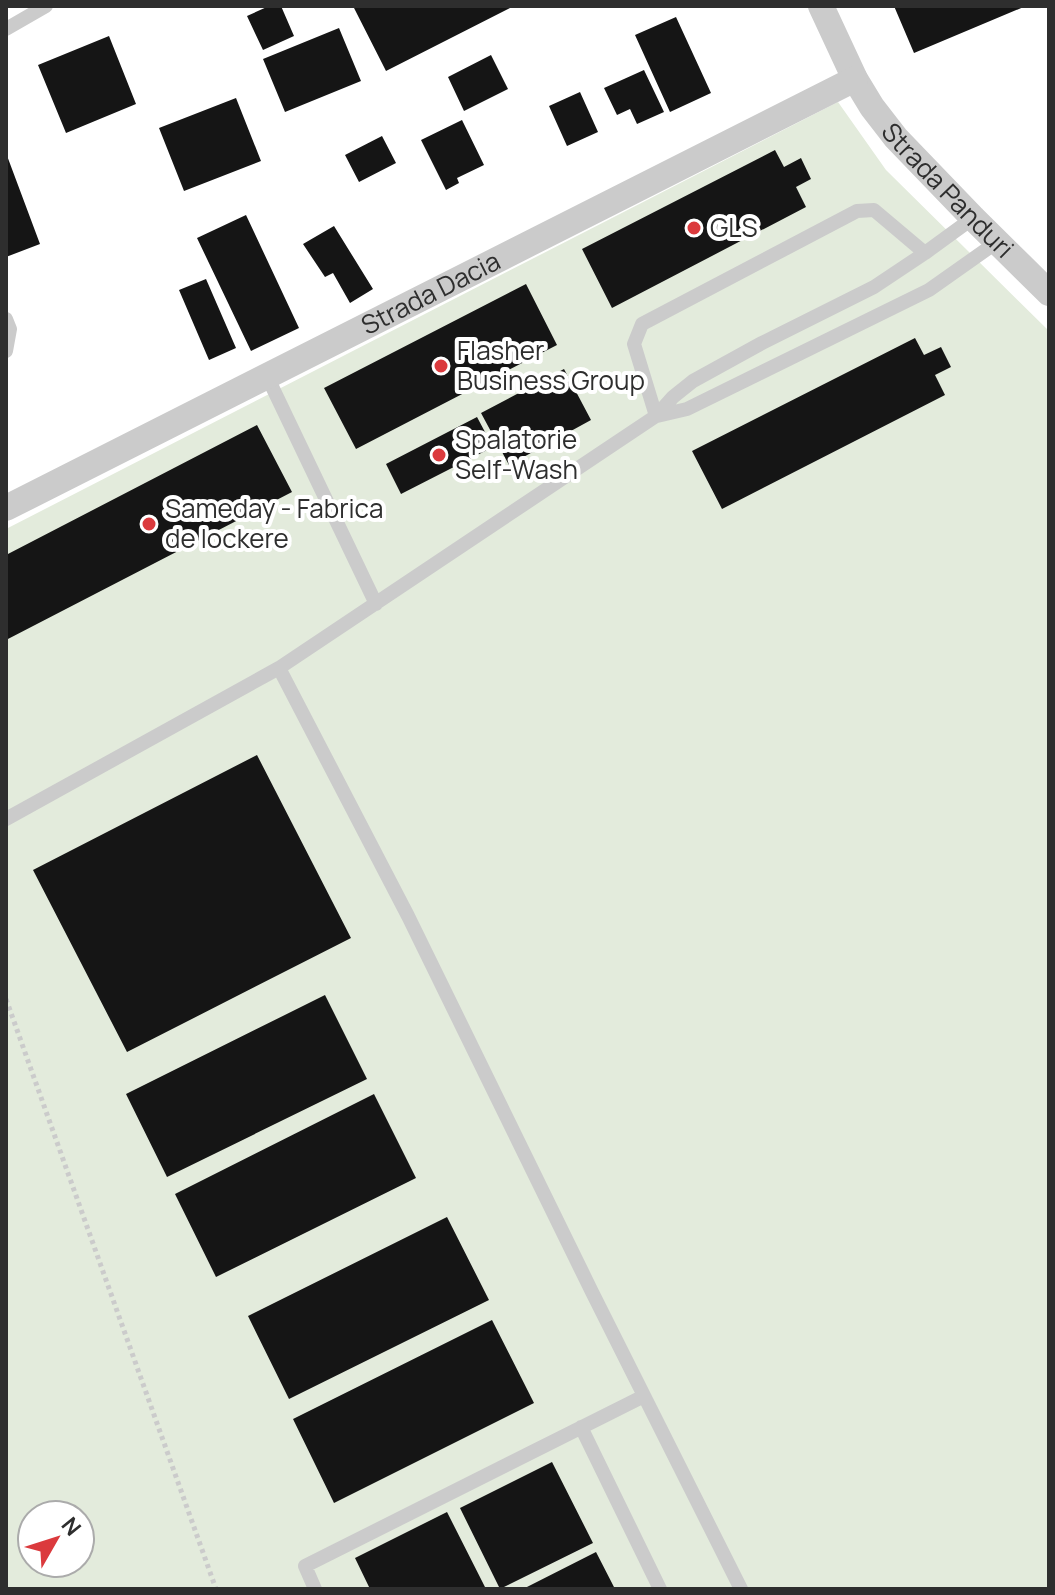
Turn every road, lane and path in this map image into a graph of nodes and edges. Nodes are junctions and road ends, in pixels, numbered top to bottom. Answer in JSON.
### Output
{"nodes":[{"id":1,"x":46,"y":6,"type":"edge"},
{"id":2,"x":821,"y":6,"type":"edge"},
{"id":3,"x":6,"y":29,"type":"edge"},
{"id":4,"x":855,"y":79,"type":"junction"},
{"id":5,"x":973,"y":218,"type":"junction"},
{"id":6,"x":997,"y":242,"type":"junction"},
{"id":7,"x":925,"y":253,"type":"junction"},
{"id":8,"x":1049,"y":293,"type":"edge"},
{"id":9,"x":6,"y":319,"type":"edge"},
{"id":10,"x":6,"y":351,"type":"edge"},
{"id":11,"x":267,"y":376,"type":"junction"},
{"id":12,"x":656,"y":416,"type":"junction"},
{"id":13,"x":6,"y":508,"type":"edge"},
{"id":14,"x":376,"y":604,"type":"junction"},
{"id":15,"x":279,"y":668,"type":"junction"},
{"id":16,"x":6,"y":819,"type":"edge"},
{"id":17,"x":6,"y":999,"type":"edge"},
{"id":18,"x":644,"y":1396,"type":"junction"},
{"id":19,"x":581,"y":1427,"type":"junction"},
{"id":20,"x":216,"y":1589,"type":"edge"},
{"id":21,"x":315,"y":1589,"type":"edge"},
{"id":22,"x":660,"y":1589,"type":"edge"},
{"id":23,"x":741,"y":1589,"type":"edge"}],
"edges":[{"from":1,"to":3,"type":"lane"},
{"from":2,"to":4,"type":"street","name":"Strada Panduri"},
{"from":4,"to":5,"type":"street","name":"Strada Panduri"},
{"from":4,"to":11,"type":"street","name":"Strada Dacia"},
{"from":5,"to":6,"type":"street","name":"Strada Panduri"},
{"from":5,"to":7,"type":"lane"},
{"from":6,"to":8,"type":"street","name":"Strada Panduri"},
{"from":6,"to":12,"type":"lane"},
{"from":7,"to":12,"type":"lane"},
{"from":7,"to":12,"type":"lane"},
{"from":9,"to":10,"type":"lane"},
{"from":11,"to":13,"type":"street","name":"Strada Dacia"},
{"from":11,"to":14,"type":"lane"},
{"from":12,"to":14,"type":"lane"},
{"from":14,"to":15,"type":"lane"},
{"from":15,"to":16,"type":"lane"},
{"from":15,"to":18,"type":"lane"},
{"from":17,"to":20,"type":"path"},
{"from":18,"to":19,"type":"lane"},
{"from":18,"to":23,"type":"lane"},
{"from":19,"to":21,"type":"lane"},
{"from":19,"to":22,"type":"lane"}]}
